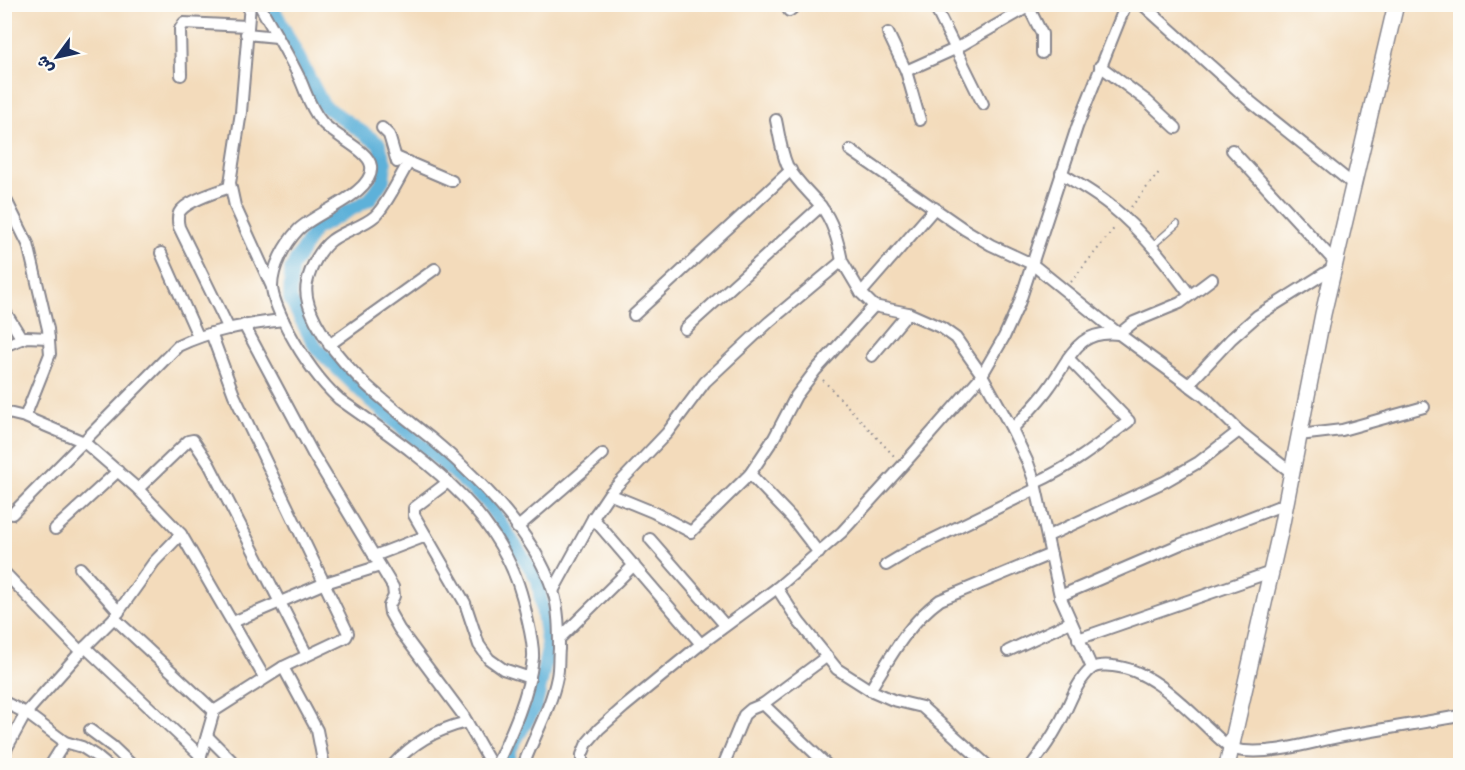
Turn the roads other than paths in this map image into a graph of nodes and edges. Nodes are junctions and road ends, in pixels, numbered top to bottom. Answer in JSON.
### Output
{"nodes":[{"id":1,"x":250,"y":4,"type":"edge"},
{"id":2,"x":259,"y":4,"type":"edge"},
{"id":3,"x":1126,"y":4,"type":"edge"},
{"id":4,"x":1142,"y":4,"type":"edge"},
{"id":5,"x":1396,"y":4,"type":"edge"},
{"id":6,"x":934,"y":5,"type":"edge"},
{"id":7,"x":1028,"y":6,"type":"edge"},
{"id":8,"x":247,"y":30,"type":"junction"},
{"id":9,"x":888,"y":33,"type":"dead end"},
{"id":10,"x":277,"y":37,"type":"junction"},
{"id":11,"x":955,"y":49,"type":"junction"},
{"id":12,"x":1042,"y":52,"type":"dead end"},
{"id":13,"x":1100,"y":66,"type":"junction"},
{"id":14,"x":906,"y":71,"type":"junction"},
{"id":15,"x":181,"y":75,"type":"dead end"},
{"id":16,"x":983,"y":104,"type":"dead end"},
{"id":17,"x":776,"y":120,"type":"dead end"},
{"id":18,"x":920,"y":120,"type":"dead end"},
{"id":19,"x":1176,"y":128,"type":"dead end"},
{"id":20,"x":382,"y":129,"type":"dead end"},
{"id":21,"x":850,"y":150,"type":"dead end"},
{"id":22,"x":1232,"y":150,"type":"dead end"},
{"id":23,"x":396,"y":157,"type":"junction"},
{"id":24,"x":409,"y":162,"type":"junction"},
{"id":25,"x":791,"y":170,"type":"junction"},
{"id":26,"x":1061,"y":173,"type":"junction"},
{"id":27,"x":400,"y":177,"type":"junction"},
{"id":28,"x":452,"y":181,"type":"dead end"},
{"id":29,"x":1354,"y":185,"type":"junction"},
{"id":30,"x":230,"y":187,"type":"junction"},
{"id":31,"x":4,"y":196,"type":"edge"},
{"id":32,"x":821,"y":206,"type":"junction"},
{"id":33,"x":935,"y":208,"type":"junction"},
{"id":34,"x":1177,"y":224,"type":"dead end"},
{"id":35,"x":1152,"y":246,"type":"junction"},
{"id":36,"x":161,"y":253,"type":"dead end"},
{"id":37,"x":842,"y":261,"type":"junction"},
{"id":38,"x":1032,"y":264,"type":"junction"},
{"id":39,"x":1334,"y":265,"type":"junction"},
{"id":40,"x":435,"y":269,"type":"dead end"},
{"id":41,"x":1212,"y":279,"type":"dead end"},
{"id":42,"x":272,"y":288,"type":"junction"},
{"id":43,"x":861,"y":293,"type":"junction"},
{"id":44,"x":1190,"y":295,"type":"junction"},
{"id":45,"x":874,"y":306,"type":"junction"},
{"id":46,"x":4,"y":310,"type":"edge"},
{"id":47,"x":908,"y":313,"type":"junction"},
{"id":48,"x":634,"y":315,"type":"dead end"},
{"id":49,"x":283,"y":320,"type":"junction"},
{"id":50,"x":244,"y":325,"type":"junction"},
{"id":51,"x":685,"y":328,"type":"dead end"},
{"id":52,"x":229,"y":329,"type":"junction"},
{"id":53,"x":211,"y":333,"type":"junction"},
{"id":54,"x":1119,"y":334,"type":"junction"},
{"id":55,"x":198,"y":336,"type":"junction"},
{"id":56,"x":49,"y":338,"type":"junction"},
{"id":57,"x":22,"y":339,"type":"junction"},
{"id":58,"x":329,"y":345,"type":"junction"},
{"id":59,"x":4,"y":346,"type":"edge"},
{"id":60,"x":872,"y":356,"type":"dead end"},
{"id":61,"x":1068,"y":358,"type":"junction"},
{"id":62,"x":982,"y":375,"type":"junction"},
{"id":63,"x":1188,"y":384,"type":"junction"},
{"id":64,"x":1424,"y":407,"type":"dead end"},
{"id":65,"x":4,"y":412,"type":"edge"},
{"id":66,"x":26,"y":417,"type":"junction"},
{"id":67,"x":1012,"y":429,"type":"junction"},
{"id":68,"x":1239,"y":431,"type":"junction"},
{"id":69,"x":1299,"y":435,"type":"junction"},
{"id":70,"x":84,"y":442,"type":"junction"},
{"id":71,"x":603,"y":454,"type":"dead end"},
{"id":72,"x":118,"y":471,"type":"junction"},
{"id":73,"x":1292,"y":473,"type":"junction"},
{"id":74,"x":750,"y":474,"type":"junction"},
{"id":75,"x":448,"y":482,"type":"junction"},
{"id":76,"x":1035,"y":486,"type":"junction"},
{"id":77,"x":138,"y":489,"type":"junction"},
{"id":78,"x":609,"y":494,"type":"junction"},
{"id":79,"x":1285,"y":504,"type":"junction"},
{"id":80,"x":12,"y":514,"type":"dead end"},
{"id":81,"x":594,"y":518,"type":"junction"},
{"id":82,"x":517,"y":528,"type":"junction"},
{"id":83,"x":55,"y":529,"type":"dead end"},
{"id":84,"x":181,"y":534,"type":"junction"},
{"id":85,"x":1047,"y":536,"type":"junction"},
{"id":86,"x":426,"y":537,"type":"junction"},
{"id":87,"x":650,"y":540,"type":"dead end"},
{"id":88,"x":819,"y":553,"type":"junction"},
{"id":89,"x":1051,"y":554,"type":"junction"},
{"id":90,"x":377,"y":561,"type":"junction"},
{"id":91,"x":634,"y":565,"type":"junction"},
{"id":92,"x":886,"y":565,"type":"dead end"},
{"id":93,"x":80,"y":568,"type":"dead end"},
{"id":94,"x":4,"y":572,"type":"edge"},
{"id":95,"x":1271,"y":572,"type":"junction"},
{"id":96,"x":325,"y":583,"type":"junction"},
{"id":97,"x":777,"y":588,"type":"junction"},
{"id":98,"x":553,"y":591,"type":"junction"},
{"id":99,"x":1060,"y":596,"type":"junction"},
{"id":100,"x":280,"y":601,"type":"junction"},
{"id":101,"x":117,"y":615,"type":"junction"},
{"id":102,"x":233,"y":622,"type":"junction"},
{"id":103,"x":1070,"y":622,"type":"junction"},
{"id":104,"x":725,"y":626,"type":"junction"},
{"id":105,"x":559,"y":639,"type":"junction"},
{"id":106,"x":1078,"y":639,"type":"junction"},
{"id":107,"x":701,"y":644,"type":"junction"},
{"id":108,"x":83,"y":649,"type":"junction"},
{"id":109,"x":1008,"y":651,"type":"dead end"},
{"id":110,"x":307,"y":655,"type":"junction"},
{"id":111,"x":826,"y":657,"type":"junction"},
{"id":112,"x":283,"y":667,"type":"junction"},
{"id":113,"x":1092,"y":668,"type":"junction"},
{"id":114,"x":264,"y":677,"type":"junction"},
{"id":115,"x":530,"y":678,"type":"junction"},
{"id":116,"x":870,"y":690,"type":"junction"},
{"id":117,"x":4,"y":702,"type":"edge"},
{"id":118,"x":764,"y":704,"type":"junction"},
{"id":119,"x":214,"y":711,"type":"junction"},
{"id":120,"x":26,"y":713,"type":"junction"},
{"id":121,"x":1461,"y":716,"type":"edge"},
{"id":122,"x":466,"y":722,"type":"junction"},
{"id":123,"x":90,"y":730,"type":"dead end"},
{"id":124,"x":207,"y":735,"type":"junction"},
{"id":125,"x":65,"y":742,"type":"junction"},
{"id":126,"x":1231,"y":748,"type":"junction"},
{"id":127,"x":4,"y":753,"type":"edge"},
{"id":128,"x":198,"y":761,"type":"edge"},
{"id":129,"x":50,"y":765,"type":"edge"},
{"id":130,"x":108,"y":765,"type":"edge"},
{"id":131,"x":133,"y":765,"type":"edge"},
{"id":132,"x":237,"y":765,"type":"edge"},
{"id":133,"x":324,"y":765,"type":"edge"},
{"id":134,"x":392,"y":765,"type":"edge"},
{"id":135,"x":494,"y":765,"type":"edge"},
{"id":136,"x":523,"y":765,"type":"edge"},
{"id":137,"x":582,"y":765,"type":"edge"},
{"id":138,"x":723,"y":765,"type":"edge"},
{"id":139,"x":828,"y":765,"type":"edge"},
{"id":140,"x":988,"y":765,"type":"edge"},
{"id":141,"x":1030,"y":765,"type":"edge"},
{"id":142,"x":1227,"y":765,"type":"edge"}],
"edges":[{"from":1,"to":8,"type":"street"},
{"from":2,"to":10,"type":"street"},
{"from":3,"to":13,"type":"street"},
{"from":4,"to":29,"type":"street"},
{"from":5,"to":29,"type":"main road"},
{"from":6,"to":11,"type":"street"},
{"from":7,"to":11,"type":"street"},
{"from":7,"to":12,"type":"street"},
{"from":8,"to":10,"type":"street"},
{"from":8,"to":15,"type":"street"},
{"from":8,"to":30,"type":"street"},
{"from":9,"to":14,"type":"street"},
{"from":10,"to":42,"type":"street"},
{"from":11,"to":14,"type":"street"},
{"from":11,"to":16,"type":"street"},
{"from":13,"to":19,"type":"street"},
{"from":13,"to":26,"type":"street"},
{"from":14,"to":18,"type":"street"},
{"from":17,"to":25,"type":"street"},
{"from":20,"to":23,"type":"street"},
{"from":21,"to":33,"type":"street"},
{"from":22,"to":39,"type":"street"},
{"from":23,"to":24,"type":"street"},
{"from":23,"to":27,"type":"street"},
{"from":24,"to":27,"type":"street"},
{"from":24,"to":28,"type":"street"},
{"from":25,"to":32,"type":"street"},
{"from":25,"to":48,"type":"street"},
{"from":26,"to":35,"type":"street"},
{"from":26,"to":38,"type":"street"},
{"from":27,"to":58,"type":"street"},
{"from":29,"to":39,"type":"main road"},
{"from":30,"to":42,"type":"street"},
{"from":30,"to":52,"type":"street"},
{"from":31,"to":56,"type":"street"},
{"from":32,"to":37,"type":"street"},
{"from":32,"to":51,"type":"street"},
{"from":33,"to":38,"type":"street"},
{"from":33,"to":43,"type":"street"},
{"from":34,"to":35,"type":"lane"},
{"from":35,"to":44,"type":"street"},
{"from":36,"to":55,"type":"street"},
{"from":37,"to":43,"type":"street"},
{"from":37,"to":78,"type":"street"},
{"from":38,"to":54,"type":"street"},
{"from":38,"to":62,"type":"street"},
{"from":39,"to":63,"type":"street"},
{"from":39,"to":69,"type":"main road"},
{"from":40,"to":58,"type":"street"},
{"from":41,"to":44,"type":"street"},
{"from":42,"to":49,"type":"street"},
{"from":43,"to":45,"type":"street"},
{"from":44,"to":54,"type":"street"},
{"from":45,"to":47,"type":"street"},
{"from":45,"to":74,"type":"street"},
{"from":46,"to":57,"type":"street"},
{"from":47,"to":60,"type":"street"},
{"from":47,"to":62,"type":"street"},
{"from":49,"to":50,"type":"street"},
{"from":49,"to":75,"type":"street"},
{"from":50,"to":52,"type":"street"},
{"from":50,"to":90,"type":"street"},
{"from":52,"to":53,"type":"street"},
{"from":53,"to":55,"type":"street"},
{"from":53,"to":96,"type":"street"},
{"from":54,"to":61,"type":"street"},
{"from":54,"to":63,"type":"street"},
{"from":55,"to":70,"type":"street"},
{"from":56,"to":57,"type":"street"},
{"from":56,"to":66,"type":"street"},
{"from":57,"to":59,"type":"street"},
{"from":58,"to":82,"type":"street"},
{"from":61,"to":67,"type":"street"},
{"from":61,"to":76,"type":"street"},
{"from":62,"to":67,"type":"street"},
{"from":62,"to":88,"type":"street"},
{"from":63,"to":68,"type":"street"},
{"from":64,"to":69,"type":"street"},
{"from":65,"to":66,"type":"street"},
{"from":66,"to":70,"type":"street"},
{"from":67,"to":76,"type":"street"},
{"from":68,"to":73,"type":"street"},
{"from":68,"to":85,"type":"street"},
{"from":69,"to":73,"type":"main road"},
{"from":70,"to":72,"type":"street"},
{"from":70,"to":80,"type":"street"},
{"from":71,"to":82,"type":"street"},
{"from":72,"to":77,"type":"street"},
{"from":72,"to":83,"type":"street"},
{"from":73,"to":79,"type":"main road"},
{"from":74,"to":78,"type":"street"},
{"from":74,"to":88,"type":"street"},
{"from":75,"to":86,"type":"street"},
{"from":75,"to":115,"type":"street"},
{"from":76,"to":85,"type":"street"},
{"from":76,"to":92,"type":"street"},
{"from":77,"to":84,"type":"street"},
{"from":77,"to":100,"type":"street"},
{"from":78,"to":81,"type":"street"},
{"from":79,"to":95,"type":"main road"},
{"from":79,"to":99,"type":"street"},
{"from":81,"to":91,"type":"street"},
{"from":81,"to":98,"type":"street"},
{"from":82,"to":98,"type":"street"},
{"from":84,"to":101,"type":"street"},
{"from":84,"to":102,"type":"street"},
{"from":85,"to":89,"type":"street"},
{"from":86,"to":90,"type":"street"},
{"from":86,"to":115,"type":"street"},
{"from":87,"to":104,"type":"street"},
{"from":88,"to":97,"type":"street"},
{"from":89,"to":99,"type":"street"},
{"from":89,"to":116,"type":"street"},
{"from":90,"to":96,"type":"street"},
{"from":90,"to":122,"type":"street"},
{"from":91,"to":105,"type":"street"},
{"from":91,"to":107,"type":"street"},
{"from":93,"to":101,"type":"street"},
{"from":94,"to":108,"type":"street"},
{"from":95,"to":106,"type":"street"},
{"from":95,"to":126,"type":"main road"},
{"from":96,"to":100,"type":"street"},
{"from":96,"to":110,"type":"street"},
{"from":97,"to":104,"type":"street"},
{"from":97,"to":111,"type":"street"},
{"from":98,"to":105,"type":"street"},
{"from":99,"to":103,"type":"street"},
{"from":100,"to":102,"type":"street"},
{"from":100,"to":110,"type":"street"},
{"from":101,"to":108,"type":"street"},
{"from":101,"to":119,"type":"street"},
{"from":102,"to":114,"type":"street"},
{"from":103,"to":106,"type":"street"},
{"from":103,"to":109,"type":"street"},
{"from":104,"to":107,"type":"street"},
{"from":105,"to":136,"type":"street"},
{"from":106,"to":113,"type":"street"},
{"from":107,"to":137,"type":"street"},
{"from":108,"to":120,"type":"street"},
{"from":108,"to":128,"type":"street"},
{"from":110,"to":112,"type":"street"},
{"from":111,"to":116,"type":"street"},
{"from":111,"to":118,"type":"street"},
{"from":112,"to":114,"type":"street"},
{"from":112,"to":133,"type":"street"},
{"from":113,"to":126,"type":"street"},
{"from":113,"to":141,"type":"street"},
{"from":114,"to":119,"type":"street"},
{"from":115,"to":135,"type":"street"},
{"from":116,"to":140,"type":"street"},
{"from":117,"to":120,"type":"street"},
{"from":118,"to":138,"type":"street"},
{"from":118,"to":139,"type":"street"},
{"from":119,"to":124,"type":"street"},
{"from":120,"to":125,"type":"street"},
{"from":120,"to":127,"type":"street"},
{"from":121,"to":126,"type":"street"},
{"from":122,"to":134,"type":"street"},
{"from":122,"to":135,"type":"street"},
{"from":123,"to":131,"type":"street"},
{"from":124,"to":128,"type":"street"},
{"from":124,"to":132,"type":"street"},
{"from":125,"to":129,"type":"street"},
{"from":125,"to":130,"type":"street"},
{"from":126,"to":142,"type":"main road"}]}
